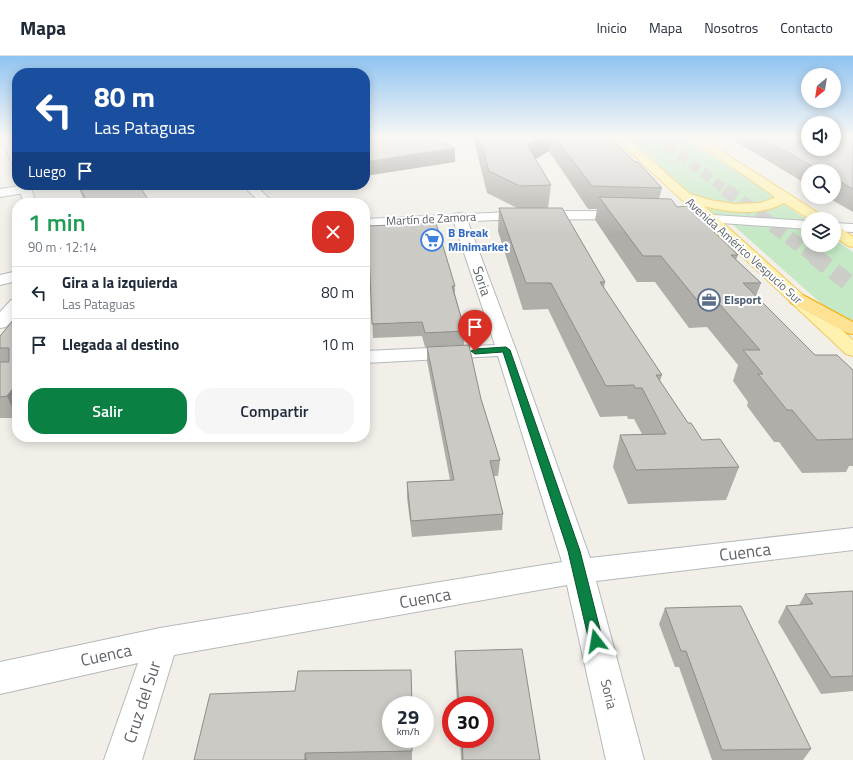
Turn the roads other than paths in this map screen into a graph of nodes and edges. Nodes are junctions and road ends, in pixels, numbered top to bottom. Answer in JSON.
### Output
{"nodes":[{"id":1,"x":654,"y":169,"type":"edge"},
{"id":2,"x":741,"y":169,"type":"edge"},
{"id":3,"x":12,"y":190,"type":"edge"},
{"id":4,"x":254,"y":190,"type":"edge"},
{"id":5,"x":680,"y":192,"type":"junction"},
{"id":6,"x":0,"y":193,"type":"edge"},
{"id":7,"x":780,"y":195,"type":"junction"},
{"id":8,"x":262,"y":198,"type":"edge"},
{"id":9,"x":807,"y":212,"type":"edge"},
{"id":10,"x":459,"y":216,"type":"junction"},
{"id":11,"x":640,"y":216,"type":"edge"},
{"id":12,"x":656,"y":216,"type":"edge"},
{"id":13,"x":708,"y":218,"type":"junction"},
{"id":14,"x":370,"y":223,"type":"edge"},
{"id":15,"x":801,"y":225,"type":"edge"},
{"id":16,"x":841,"y":227,"type":"edge"},
{"id":17,"x":853,"y":228,"type":"edge"},
{"id":18,"x":841,"y":235,"type":"edge"},
{"id":19,"x":853,"y":243,"type":"edge"},
{"id":20,"x":12,"y":277,"type":"edge"},
{"id":21,"x":0,"y":280,"type":"edge"},
{"id":22,"x":797,"y":299,"type":"junction"},
{"id":23,"x":12,"y":310,"type":"edge"},
{"id":24,"x":0,"y":323,"type":"edge"},
{"id":25,"x":853,"y":329,"type":"edge"},
{"id":26,"x":506,"y":350,"type":"junction"},
{"id":27,"x":853,"y":350,"type":"edge"},
{"id":28,"x":370,"y":357,"type":"edge"},
{"id":29,"x":853,"y":539,"type":"edge"},
{"id":30,"x":580,"y":571,"type":"junction"},
{"id":31,"x":160,"y":643,"type":"junction"},
{"id":32,"x":0,"y":678,"type":"edge"},
{"id":33,"x":123,"y":760,"type":"edge"},
{"id":34,"x":625,"y":760,"type":"edge"}],
"edges":[{"from":1,"to":5,"type":"main road","name":"Avenida Américo Vespucio Sur"},
{"from":2,"to":7,"type":"main road"},
{"from":3,"to":6,"type":"street"},
{"from":4,"to":8,"type":"street"},
{"from":5,"to":7,"type":"main road"},
{"from":5,"to":13,"type":"main road","name":"Avenida Américo Vespucio Sur"},
{"from":7,"to":9,"type":"main road"},
{"from":10,"to":11,"type":"street","name":"Martín de Zamora"},
{"from":10,"to":14,"type":"street","name":"Martín de Zamora"},
{"from":10,"to":26,"type":"street","name":"Soria"},
{"from":12,"to":13,"type":"street"},
{"from":13,"to":15,"type":"street"},
{"from":13,"to":22,"type":"main road","name":"Avenida Américo Vespucio Sur"},
{"from":16,"to":17,"type":"street"},
{"from":18,"to":19,"type":"main road"},
{"from":20,"to":21,"type":"street"},
{"from":22,"to":25,"type":"highway"},
{"from":22,"to":27,"type":"main road","name":"Avenida Américo Vespucio Sur"},
{"from":23,"to":24,"type":"street"},
{"from":26,"to":28,"type":"street"},
{"from":26,"to":30,"type":"street","name":"Soria"},
{"from":29,"to":30,"type":"street","name":"Cuenca"},
{"from":30,"to":31,"type":"street","name":"Cuenca"},
{"from":30,"to":34,"type":"street","name":"Soria"},
{"from":31,"to":32,"type":"street","name":"Cuenca"},
{"from":31,"to":33,"type":"street","name":"Cruz del Sur"}]}
